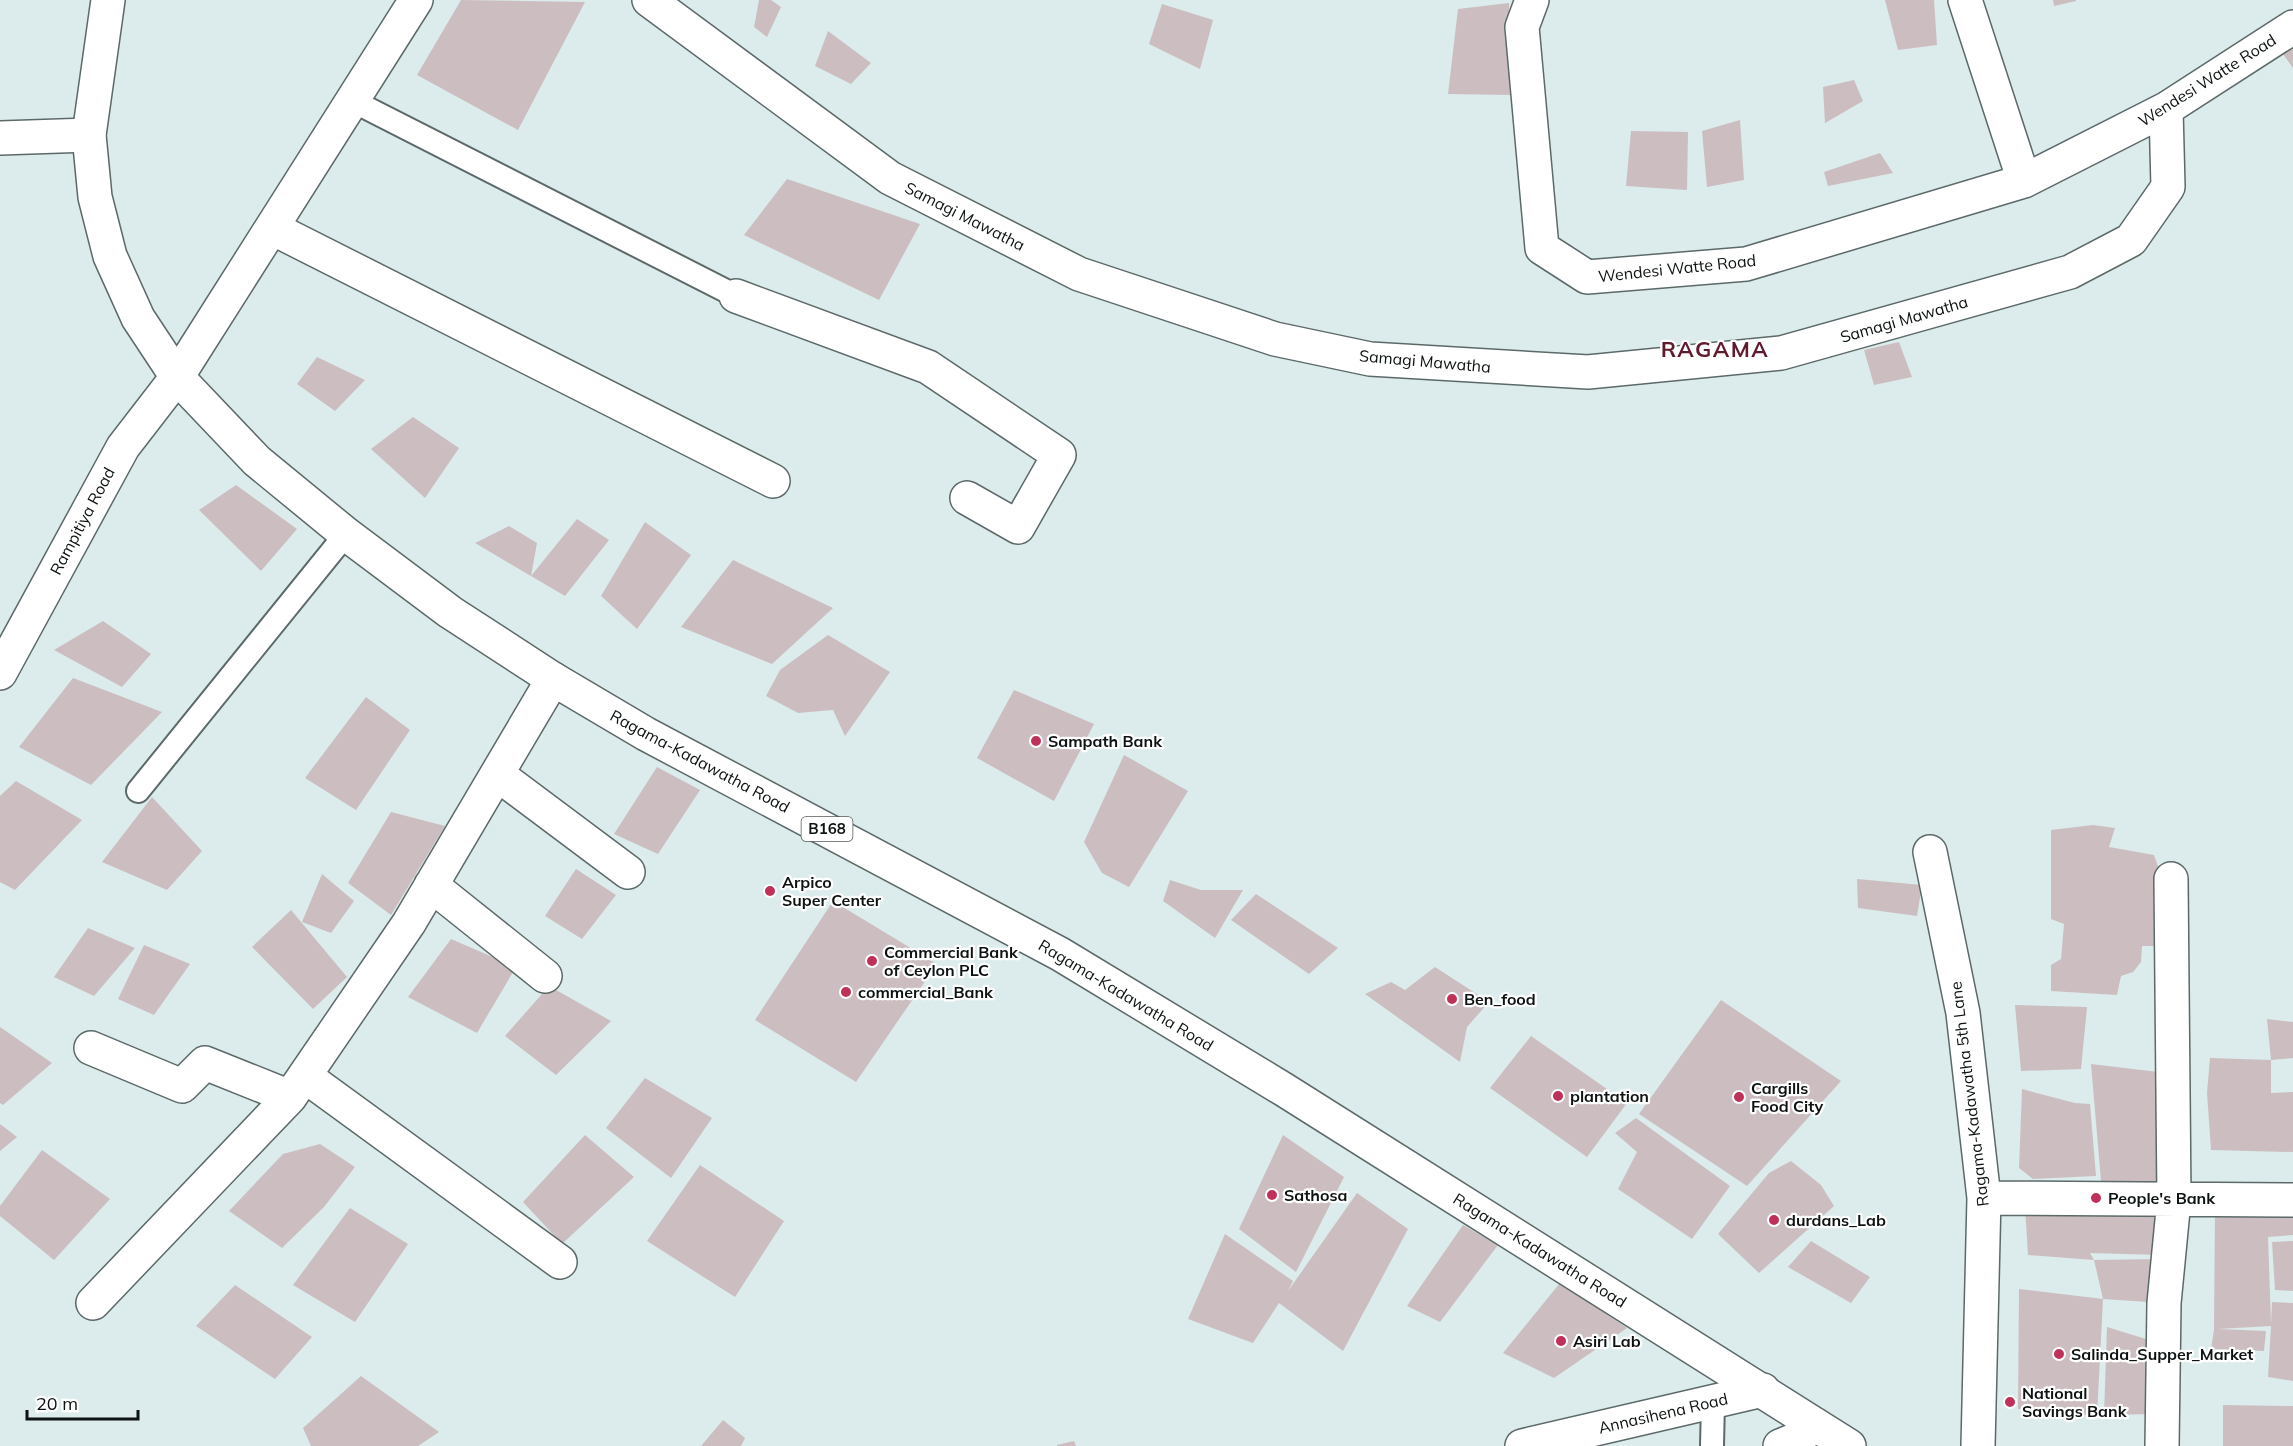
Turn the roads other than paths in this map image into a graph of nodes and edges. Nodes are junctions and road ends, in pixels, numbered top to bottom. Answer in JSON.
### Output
{"nodes":[{"id":1,"x":108,"y":0,"type":"edge"},
{"id":2,"x":416,"y":0,"type":"edge"},
{"id":3,"x":649,"y":0,"type":"edge"},
{"id":4,"x":1532,"y":0,"type":"edge"},
{"id":5,"x":1965,"y":0,"type":"edge"},
{"id":6,"x":2293,"y":27,"type":"edge"},
{"id":7,"x":353,"y":101,"type":"junction"},
{"id":8,"x":2166,"y":109,"type":"junction"},
{"id":9,"x":89,"y":135,"type":"junction"},
{"id":10,"x":0,"y":138,"type":"edge"},
{"id":11,"x":2024,"y":181,"type":"junction"},
{"id":12,"x":272,"y":228,"type":"junction"},
{"id":13,"x":736,"y":296,"type":"joint"},
{"id":14,"x":177,"y":377,"type":"junction"},
{"id":15,"x":773,"y":481,"type":"dead end"},
{"id":16,"x":966,"y":498,"type":"dead end"},
{"id":17,"x":346,"y":534,"type":"junction"},
{"id":18,"x":0,"y":673,"type":"edge"},
{"id":19,"x":553,"y":679,"type":"junction"},
{"id":20,"x":497,"y":774,"type":"junction"},
{"id":21,"x":138,"y":791,"type":"dead end"},
{"id":22,"x":1930,"y":852,"type":"dead end"},
{"id":23,"x":628,"y":872,"type":"dead end"},
{"id":24,"x":2171,"y":879,"type":"dead end"},
{"id":25,"x":431,"y":885,"type":"junction"},
{"id":26,"x":545,"y":976,"type":"dead end"},
{"id":27,"x":91,"y":1048,"type":"dead end"},
{"id":28,"x":297,"y":1087,"type":"junction"},
{"id":29,"x":1984,"y":1198,"type":"junction"},
{"id":30,"x":2174,"y":1200,"type":"junction"},
{"id":31,"x":2293,"y":1200,"type":"edge"},
{"id":32,"x":560,"y":1262,"type":"dead end"},
{"id":33,"x":93,"y":1303,"type":"dead end"},
{"id":34,"x":1763,"y":1390,"type":"junction"},
{"id":35,"x":1713,"y":1402,"type":"junction"},
{"id":36,"x":1815,"y":1425,"type":"junction"},
{"id":37,"x":1528,"y":1446,"type":"edge"},
{"id":38,"x":1712,"y":1446,"type":"edge"},
{"id":39,"x":1780,"y":1446,"type":"edge"},
{"id":40,"x":1849,"y":1446,"type":"edge"},
{"id":41,"x":1978,"y":1446,"type":"edge"},
{"id":42,"x":2162,"y":1446,"type":"edge"}],
"edges":[{"from":1,"to":9,"type":"street","name":"Ragama-Kadawatha Road","number":"B168"},
{"from":2,"to":7,"type":"street","name":"Rampitiya Road"},
{"from":3,"to":8,"type":"street","name":"Samagi Mawatha"},
{"from":4,"to":11,"type":"street","name":"Wendesi Watte Road"},
{"from":5,"to":11,"type":"street"},
{"from":6,"to":8,"type":"street","name":"Wendesi Watte Road"},
{"from":7,"to":12,"type":"street","name":"Rampitiya Road"},
{"from":7,"to":13,"type":"lane"},
{"from":8,"to":11,"type":"street","name":"Wendesi Watte Road"},
{"from":9,"to":10,"type":"street"},
{"from":9,"to":14,"type":"street","name":"Ragama-Kadawatha Road","number":"B168"},
{"from":12,"to":14,"type":"street","name":"Rampitiya Road"},
{"from":12,"to":15,"type":"street"},
{"from":13,"to":16,"type":"street"},
{"from":14,"to":17,"type":"street","name":"Ragama-Kadawatha Road","number":"B168"},
{"from":14,"to":18,"type":"street","name":"Rampitiya Road"},
{"from":17,"to":19,"type":"street","name":"Ragama-Kadawatha Road","number":"B168"},
{"from":17,"to":21,"type":"lane"},
{"from":19,"to":20,"type":"street"},
{"from":19,"to":34,"type":"street","name":"Ragama-Kadawatha Road","number":"B168"},
{"from":20,"to":23,"type":"street"},
{"from":20,"to":25,"type":"street"},
{"from":22,"to":29,"type":"street","name":"Ragama-Kadawatha 5th Lane"},
{"from":24,"to":30,"type":"street"},
{"from":25,"to":26,"type":"street"},
{"from":25,"to":28,"type":"street"},
{"from":27,"to":28,"type":"street"},
{"from":28,"to":32,"type":"street"},
{"from":28,"to":33,"type":"street"},
{"from":29,"to":30,"type":"street"},
{"from":29,"to":41,"type":"street","name":"Ragama-Kadawatha 5th Lane"},
{"from":30,"to":31,"type":"street"},
{"from":30,"to":42,"type":"street"},
{"from":34,"to":35,"type":"street","name":"Annasihena Road"},
{"from":34,"to":36,"type":"street","name":"Ragama-Kadawatha Road","number":"B168"},
{"from":35,"to":37,"type":"street","name":"Annasihena Road"},
{"from":35,"to":38,"type":"lane"},
{"from":36,"to":39,"type":"street"},
{"from":36,"to":40,"type":"street","name":"Ragama-Kadawatha Road","number":"B168"}]}
